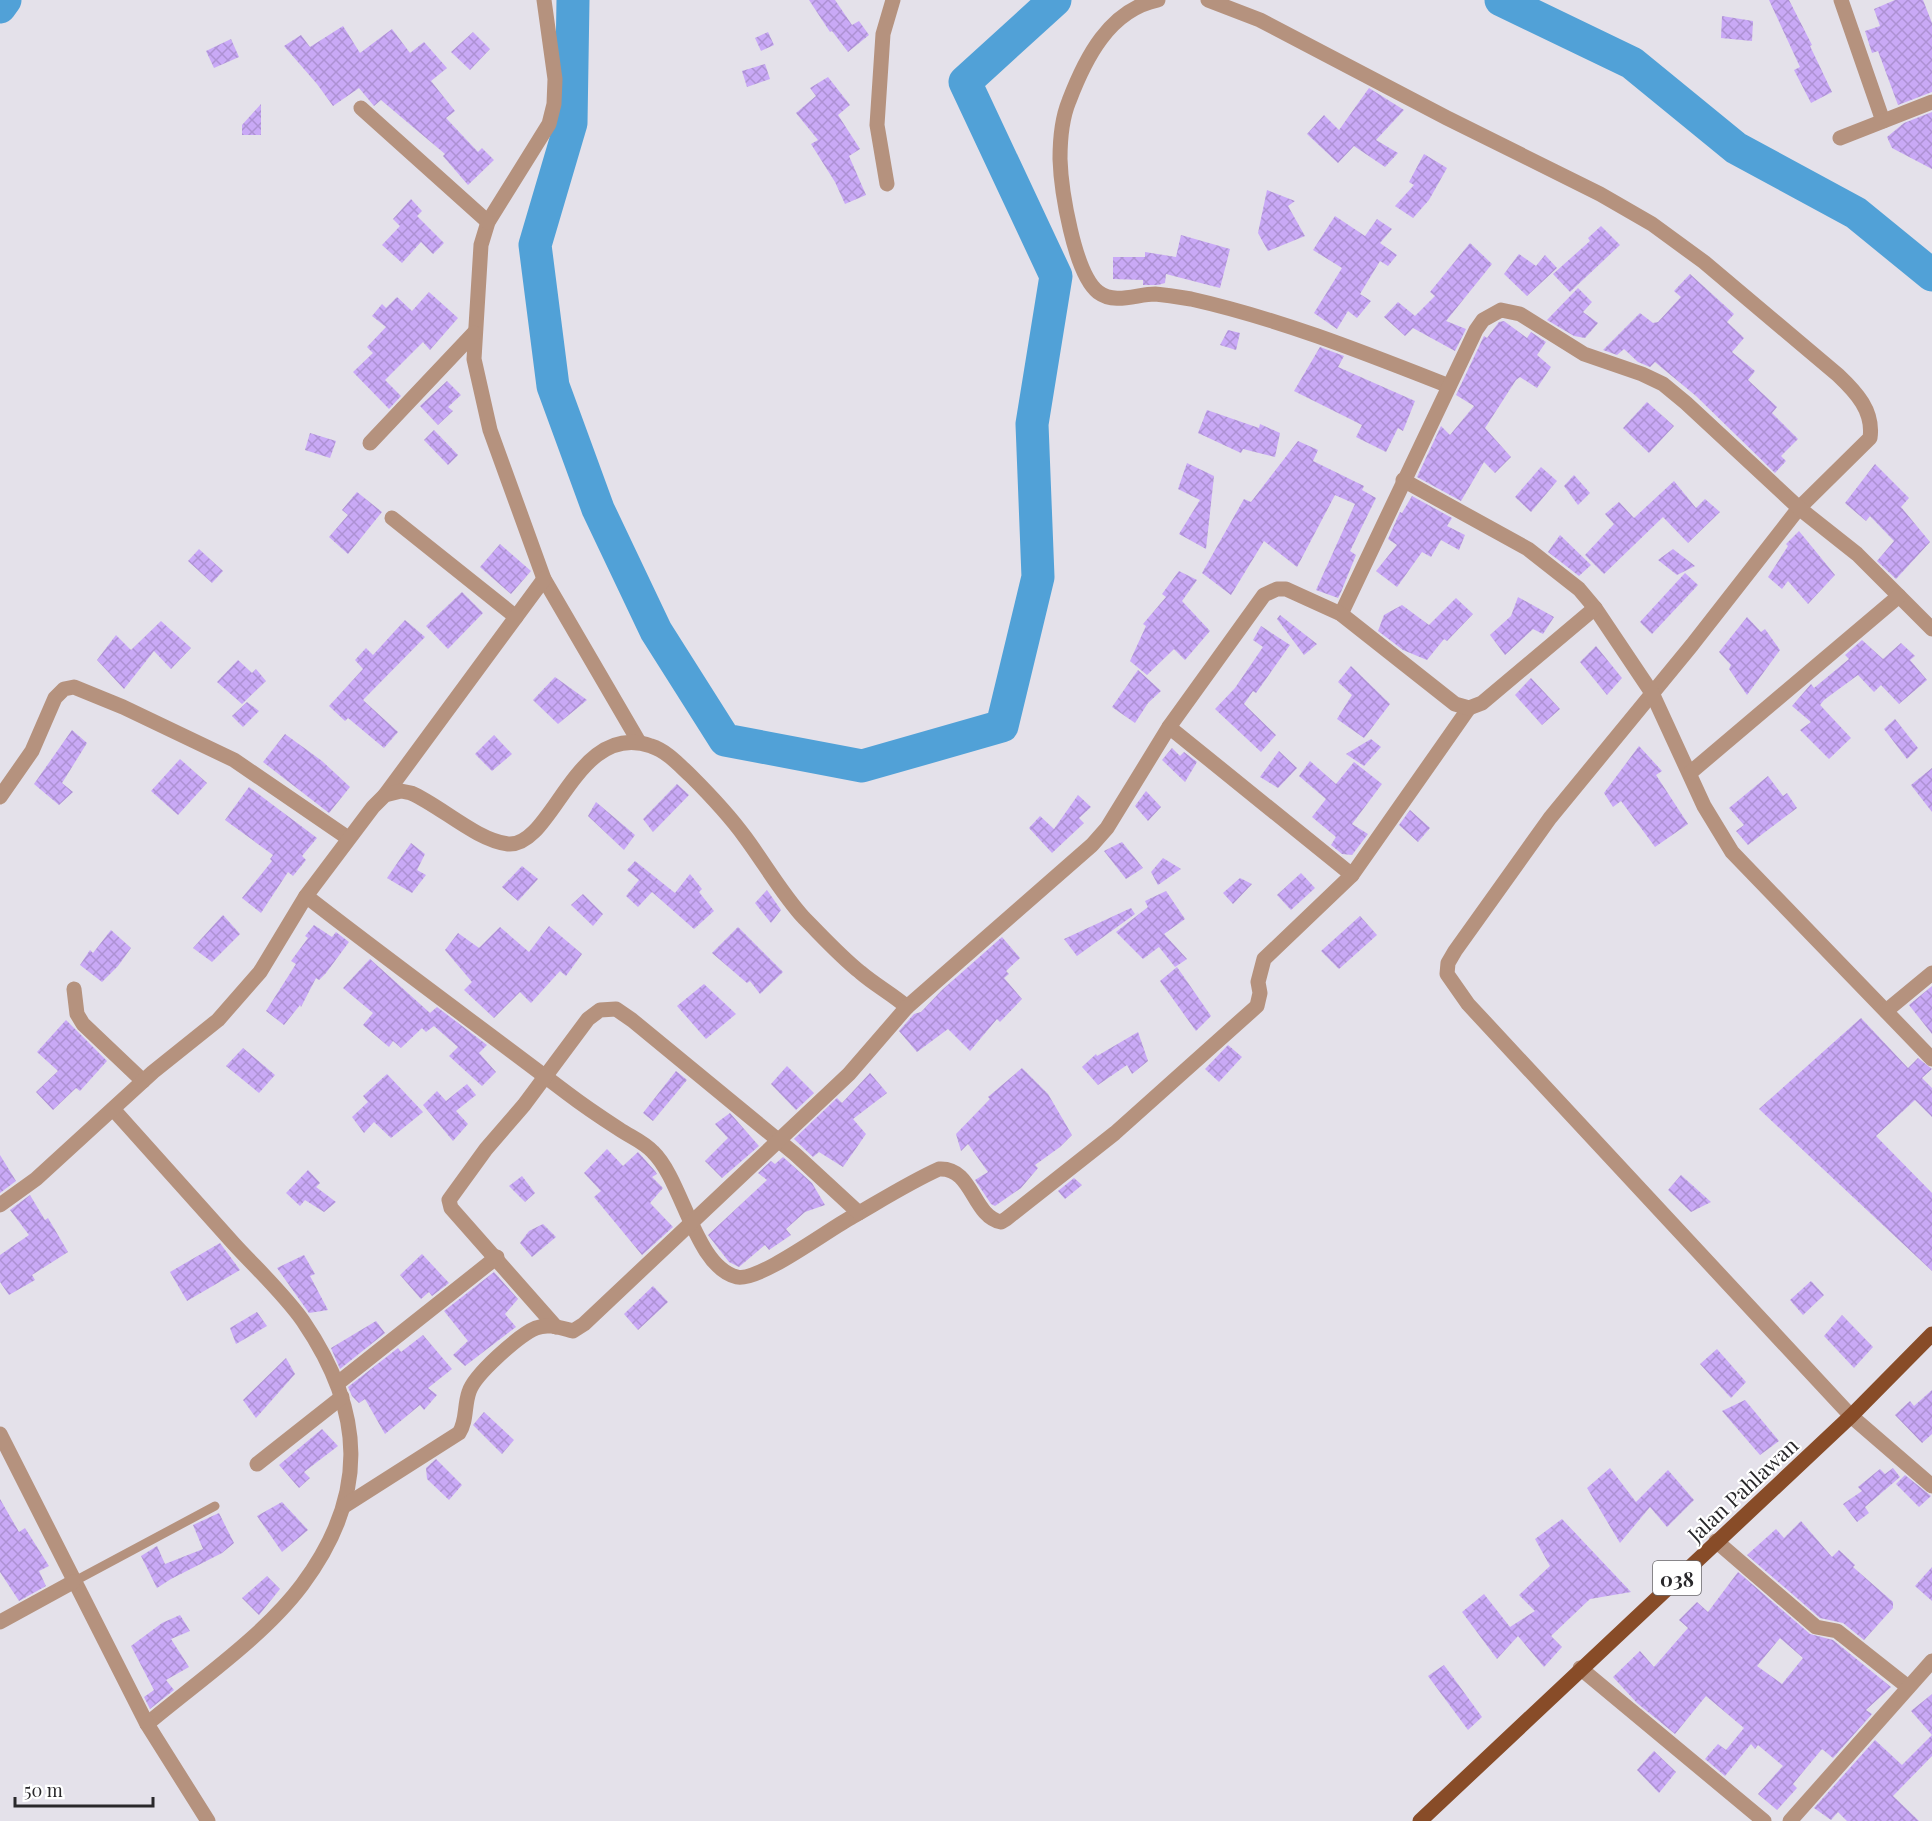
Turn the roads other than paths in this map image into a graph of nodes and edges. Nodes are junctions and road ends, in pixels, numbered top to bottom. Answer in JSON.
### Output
{"nodes":[{"id":1,"x":544,"y":0,"type":"edge"},
{"id":2,"x":893,"y":0,"type":"edge"},
{"id":3,"x":1158,"y":0,"type":"edge"},
{"id":4,"x":1208,"y":0,"type":"edge"},
{"id":5,"x":1841,"y":0,"type":"edge"},
{"id":6,"x":1932,"y":102,"type":"edge"},
{"id":7,"x":362,"y":108,"type":"dead end"},
{"id":8,"x":1883,"y":121,"type":"junction"},
{"id":9,"x":1840,"y":138,"type":"dead end"},
{"id":10,"x":887,"y":184,"type":"dead end"},
{"id":11,"x":488,"y":222,"type":"junction"},
{"id":12,"x":474,"y":333,"type":"junction"},
{"id":13,"x":1449,"y":386,"type":"junction"},
{"id":14,"x":370,"y":443,"type":"dead end"},
{"id":15,"x":1403,"y":480,"type":"junction"},
{"id":16,"x":1799,"y":508,"type":"junction"},
{"id":17,"x":392,"y":518,"type":"dead end"},
{"id":18,"x":544,"y":579,"type":"junction"},
{"id":19,"x":1899,"y":596,"type":"junction"},
{"id":20,"x":1595,"y":608,"type":"junction"},
{"id":21,"x":1341,"y":614,"type":"junction"},
{"id":22,"x":516,"y":617,"type":"junction"},
{"id":23,"x":1932,"y":629,"type":"edge"},
{"id":24,"x":1652,"y":693,"type":"junction"},
{"id":25,"x":1469,"y":708,"type":"junction"},
{"id":26,"x":1169,"y":727,"type":"junction"},
{"id":27,"x":639,"y":742,"type":"junction"},
{"id":28,"x":1691,"y":772,"type":"junction"},
{"id":29,"x":385,"y":795,"type":"junction"},
{"id":30,"x":0,"y":797,"type":"edge"},
{"id":31,"x":348,"y":838,"type":"junction"},
{"id":32,"x":1352,"y":875,"type":"junction"},
{"id":33,"x":306,"y":896,"type":"junction"},
{"id":34,"x":1932,"y":973,"type":"edge"},
{"id":35,"x":74,"y":989,"type":"dead end"},
{"id":36,"x":907,"y":1007,"type":"junction"},
{"id":37,"x":1886,"y":1011,"type":"junction"},
{"id":38,"x":1932,"y":1059,"type":"edge"},
{"id":39,"x":546,"y":1077,"type":"junction"},
{"id":40,"x":143,"y":1081,"type":"junction"},
{"id":41,"x":113,"y":1109,"type":"junction"},
{"id":42,"x":777,"y":1140,"type":"junction"},
{"id":43,"x":0,"y":1205,"type":"edge"},
{"id":44,"x":859,"y":1213,"type":"junction"},
{"id":45,"x":690,"y":1225,"type":"junction"},
{"id":46,"x":497,"y":1257,"type":"junction"},
{"id":47,"x":556,"y":1327,"type":"junction"},
{"id":48,"x":1932,"y":1334,"type":"edge"},
{"id":49,"x":340,"y":1390,"type":"junction"},
{"id":50,"x":1851,"y":1416,"type":"junction"},
{"id":51,"x":0,"y":1434,"type":"edge"},
{"id":52,"x":257,"y":1464,"type":"dead end"},
{"id":53,"x":1932,"y":1486,"type":"edge"},
{"id":54,"x":346,"y":1505,"type":"junction"},
{"id":55,"x":215,"y":1506,"type":"dead end"},
{"id":56,"x":1716,"y":1541,"type":"junction"},
{"id":57,"x":73,"y":1582,"type":"junction"},
{"id":58,"x":0,"y":1622,"type":"edge"},
{"id":59,"x":1932,"y":1661,"type":"edge"},
{"id":60,"x":1580,"y":1668,"type":"junction"},
{"id":61,"x":1908,"y":1687,"type":"junction"},
{"id":62,"x":147,"y":1724,"type":"junction"},
{"id":63,"x":208,"y":1821,"type":"edge"},
{"id":64,"x":1420,"y":1821,"type":"edge"},
{"id":65,"x":1764,"y":1821,"type":"edge"},
{"id":66,"x":1790,"y":1821,"type":"edge"}],
"edges":[{"from":1,"to":11,"type":"street"},
{"from":2,"to":10,"type":"street"},
{"from":3,"to":13,"type":"street"},
{"from":4,"to":16,"type":"street"},
{"from":5,"to":8,"type":"street"},
{"from":6,"to":8,"type":"street"},
{"from":7,"to":11,"type":"street"},
{"from":8,"to":9,"type":"street"},
{"from":11,"to":12,"type":"street"},
{"from":12,"to":14,"type":"street"},
{"from":12,"to":18,"type":"street"},
{"from":13,"to":15,"type":"street"},
{"from":13,"to":16,"type":"street"},
{"from":15,"to":20,"type":"street"},
{"from":15,"to":21,"type":"street"},
{"from":16,"to":19,"type":"street"},
{"from":16,"to":24,"type":"street"},
{"from":17,"to":22,"type":"street"},
{"from":18,"to":22,"type":"street"},
{"from":18,"to":27,"type":"street"},
{"from":19,"to":23,"type":"street"},
{"from":19,"to":28,"type":"street"},
{"from":20,"to":24,"type":"street"},
{"from":20,"to":25,"type":"street"},
{"from":21,"to":25,"type":"street"},
{"from":21,"to":26,"type":"street"},
{"from":22,"to":29,"type":"street"},
{"from":24,"to":28,"type":"street"},
{"from":24,"to":50,"type":"street"},
{"from":25,"to":32,"type":"street"},
{"from":26,"to":32,"type":"street"},
{"from":26,"to":36,"type":"street"},
{"from":27,"to":29,"type":"street"},
{"from":27,"to":36,"type":"street"},
{"from":28,"to":37,"type":"street"},
{"from":29,"to":31,"type":"street"},
{"from":30,"to":31,"type":"street"},
{"from":31,"to":33,"type":"street"},
{"from":32,"to":44,"type":"street"},
{"from":33,"to":39,"type":"street"},
{"from":33,"to":40,"type":"street"},
{"from":34,"to":37,"type":"street"},
{"from":35,"to":40,"type":"street"},
{"from":36,"to":42,"type":"street"},
{"from":37,"to":38,"type":"street"},
{"from":39,"to":42,"type":"street"},
{"from":39,"to":45,"type":"street"},
{"from":39,"to":46,"type":"street"},
{"from":40,"to":41,"type":"street"},
{"from":41,"to":43,"type":"street"},
{"from":41,"to":49,"type":"street"},
{"from":42,"to":44,"type":"street"},
{"from":42,"to":45,"type":"street"},
{"from":44,"to":45,"type":"street"},
{"from":45,"to":47,"type":"street"},
{"from":46,"to":47,"type":"street"},
{"from":46,"to":49,"type":"street"},
{"from":47,"to":54,"type":"street"},
{"from":48,"to":50,"type":"main road","name":"Jalan Pahlawan","number":"038"},
{"from":49,"to":52,"type":"street"},
{"from":49,"to":54,"type":"street"},
{"from":50,"to":53,"type":"street"},
{"from":50,"to":56,"type":"main road","name":"Jalan Pahlawan","number":"038"},
{"from":51,"to":57,"type":"street"},
{"from":54,"to":62,"type":"street"},
{"from":55,"to":57,"type":"lane"},
{"from":56,"to":60,"type":"main road","name":"Jalan Pahlawan","number":"038"},
{"from":56,"to":61,"type":"street"},
{"from":57,"to":58,"type":"street"},
{"from":57,"to":62,"type":"street"},
{"from":59,"to":61,"type":"street"},
{"from":60,"to":64,"type":"main road","name":"Jalan Pahlawan","number":"038"},
{"from":60,"to":65,"type":"street"},
{"from":61,"to":66,"type":"street"},
{"from":62,"to":63,"type":"street"}]}
